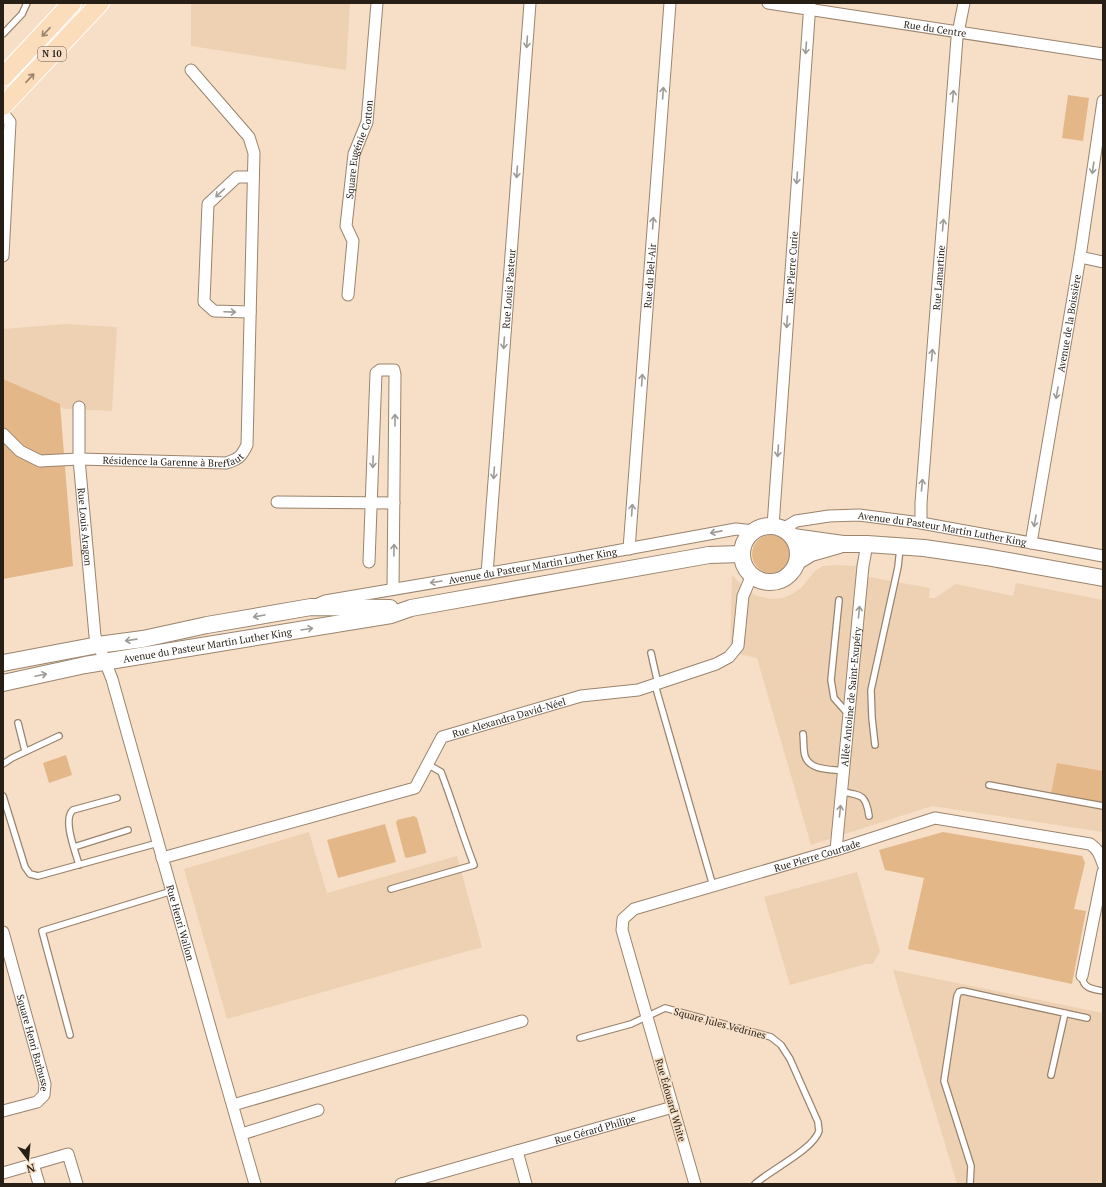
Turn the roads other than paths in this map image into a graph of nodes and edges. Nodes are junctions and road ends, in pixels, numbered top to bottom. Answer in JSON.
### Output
{"nodes":[{"id":1,"x":27,"y":3,"type":"edge"},
{"id":2,"x":100,"y":3,"type":"edge"},
{"id":3,"x":377,"y":3,"type":"edge"},
{"id":4,"x":530,"y":3,"type":"edge"},
{"id":5,"x":670,"y":3,"type":"edge"},
{"id":6,"x":768,"y":3,"type":"edge"},
{"id":7,"x":964,"y":3,"type":"edge"},
{"id":8,"x":68,"y":6,"type":"edge"},
{"id":9,"x":810,"y":6,"type":"edge"},
{"id":10,"x":958,"y":33,"type":"junction"},
{"id":11,"x":3,"y":34,"type":"edge"},
{"id":12,"x":1103,"y":54,"type":"edge"},
{"id":13,"x":191,"y":70,"type":"dead end"},
{"id":14,"x":3,"y":77,"type":"edge"},
{"id":15,"x":1103,"y":101,"type":"edge"},
{"id":16,"x":3,"y":106,"type":"edge"},
{"id":17,"x":3,"y":113,"type":"edge"},
{"id":18,"x":253,"y":177,"type":"junction"},
{"id":19,"x":3,"y":256,"type":"edge"},
{"id":20,"x":1080,"y":257,"type":"junction"},
{"id":21,"x":1103,"y":262,"type":"edge"},
{"id":22,"x":348,"y":295,"type":"dead end"},
{"id":23,"x":250,"y":312,"type":"junction"},
{"id":24,"x":79,"y":407,"type":"dead end"},
{"id":25,"x":3,"y":434,"type":"edge"},
{"id":26,"x":79,"y":459,"type":"junction"},
{"id":27,"x":277,"y":502,"type":"dead end"},
{"id":28,"x":394,"y":503,"type":"junction"},
{"id":29,"x":372,"y":504,"type":"junction"},
{"id":30,"x":921,"y":524,"type":"junction"},
{"id":31,"x":783,"y":530,"type":"junction"},
{"id":32,"x":754,"y":531,"type":"junction"},
{"id":33,"x":843,"y":544,"type":"junction"},
{"id":34,"x":867,"y":544,"type":"junction"},
{"id":35,"x":1031,"y":544,"type":"junction"},
{"id":36,"x":900,"y":546,"type":"junction"},
{"id":37,"x":629,"y":549,"type":"junction"},
{"id":38,"x":742,"y":554,"type":"junction"},
{"id":39,"x":1103,"y":556,"type":"edge"},
{"id":40,"x":798,"y":561,"type":"junction"},
{"id":41,"x":369,"y":562,"type":"dead end"},
{"id":42,"x":487,"y":574,"type":"junction"},
{"id":43,"x":752,"y":575,"type":"junction"},
{"id":44,"x":1103,"y":578,"type":"edge"},
{"id":45,"x":393,"y":589,"type":"junction"},
{"id":46,"x":839,"y":600,"type":"dead end"},
{"id":47,"x":311,"y":606,"type":"junction"},
{"id":48,"x":412,"y":608,"type":"junction"},
{"id":49,"x":98,"y":645,"type":"junction"},
{"id":50,"x":651,"y":653,"type":"dead end"},
{"id":51,"x":105,"y":662,"type":"junction"},
{"id":52,"x":3,"y":663,"type":"edge"},
{"id":53,"x":3,"y":683,"type":"edge"},
{"id":54,"x":657,"y":684,"type":"junction"},
{"id":55,"x":849,"y":715,"type":"junction"},
{"id":56,"x":18,"y":724,"type":"dead end"},
{"id":57,"x":803,"y":734,"type":"dead end"},
{"id":58,"x":59,"y":736,"type":"dead end"},
{"id":59,"x":875,"y":745,"type":"dead end"},
{"id":60,"x":25,"y":751,"type":"junction"},
{"id":61,"x":3,"y":764,"type":"edge"},
{"id":62,"x":427,"y":764,"type":"junction"},
{"id":63,"x":844,"y":771,"type":"junction"},
{"id":64,"x":989,"y":785,"type":"dead end"},
{"id":65,"x":842,"y":792,"type":"junction"},
{"id":66,"x":3,"y":796,"type":"edge"},
{"id":67,"x":117,"y":798,"type":"dead end"},
{"id":68,"x":1103,"y":806,"type":"edge"},
{"id":69,"x":869,"y":816,"type":"dead end"},
{"id":70,"x":128,"y":830,"type":"dead end"},
{"id":71,"x":158,"y":843,"type":"junction"},
{"id":72,"x":74,"y":847,"type":"junction"},
{"id":73,"x":836,"y":850,"type":"junction"},
{"id":74,"x":162,"y":858,"type":"junction"},
{"id":75,"x":1103,"y":864,"type":"edge"},
{"id":76,"x":79,"y":865,"type":"junction"},
{"id":77,"x":1103,"y":872,"type":"edge"},
{"id":78,"x":713,"y":886,"type":"junction"},
{"id":79,"x":391,"y":889,"type":"dead end"},
{"id":80,"x":172,"y":890,"type":"junction"},
{"id":81,"x":3,"y":932,"type":"edge"},
{"id":82,"x":8,"y":973,"type":"edge"},
{"id":83,"x":1082,"y":976,"type":"joint"},
{"id":84,"x":1103,"y":991,"type":"edge"},
{"id":85,"x":1065,"y":1013,"type":"junction"},
{"id":86,"x":648,"y":1016,"type":"junction"},
{"id":87,"x":1087,"y":1018,"type":"dead end"},
{"id":88,"x":522,"y":1021,"type":"dead end"},
{"id":89,"x":70,"y":1035,"type":"dead end"},
{"id":90,"x":580,"y":1038,"type":"dead end"},
{"id":91,"x":1051,"y":1075,"type":"dead end"},
{"id":92,"x":233,"y":1105,"type":"junction"},
{"id":93,"x":673,"y":1107,"type":"junction"},
{"id":94,"x":318,"y":1110,"type":"dead end"},
{"id":95,"x":3,"y":1111,"type":"edge"},
{"id":96,"x":242,"y":1134,"type":"junction"},
{"id":97,"x":516,"y":1151,"type":"junction"},
{"id":98,"x":33,"y":1164,"type":"junction"},
{"id":99,"x":3,"y":1173,"type":"edge"},
{"id":100,"x":39,"y":1184,"type":"edge"},
{"id":101,"x":77,"y":1184,"type":"edge"},
{"id":102,"x":255,"y":1184,"type":"edge"},
{"id":103,"x":401,"y":1184,"type":"edge"},
{"id":104,"x":526,"y":1184,"type":"edge"},
{"id":105,"x":695,"y":1184,"type":"edge"},
{"id":106,"x":756,"y":1184,"type":"edge"},
{"id":107,"x":970,"y":1184,"type":"edge"}],
"edges":[{"from":1,"to":11,"type":"lane"},
{"from":16,"to":2,"type":"main road","number":"N 10","one_way":true},
{"from":3,"to":22,"type":"street","name":"Square Eugénie Cotton"},
{"from":4,"to":42,"type":"street","name":"Rue Louis Pasteur","one_way":true},
{"from":37,"to":5,"type":"street","name":"Rue du Bel-Air","one_way":true},
{"from":6,"to":9,"type":"street","name":"Rue du Centre"},
{"from":7,"to":10,"type":"street","name":"Rue Lamartine"},
{"from":8,"to":14,"type":"main road","number":"N 10","one_way":true},
{"from":9,"to":10,"type":"street","name":"Rue du Centre"},
{"from":9,"to":31,"type":"street","name":"Rue Pierre Curie","one_way":true},
{"from":10,"to":12,"type":"street","name":"Rue du Centre"},
{"from":30,"to":10,"type":"street","name":"Rue Lamartine","one_way":true},
{"from":13,"to":18,"type":"street","name":"Résidence la Garenne à Breffaut"},
{"from":15,"to":20,"type":"street","name":"Avenue de la Boissière","one_way":true},
{"from":17,"to":19,"type":"street"},
{"from":18,"to":23,"type":"street","name":"Résidence la Garenne à Breffaut"},
{"from":18,"to":23,"type":"street","one_way":true},
{"from":20,"to":21,"type":"street"},
{"from":20,"to":35,"type":"street","name":"Avenue de la Boissière","one_way":true},
{"from":23,"to":26,"type":"street","name":"Résidence la Garenne à Breffaut"},
{"from":24,"to":26,"type":"street","name":"Rue Louis Aragon"},
{"from":25,"to":26,"type":"street","name":"Résidence la Garenne à Breffaut"},
{"from":26,"to":49,"type":"street","name":"Rue Louis Aragon"},
{"from":27,"to":29,"type":"street"},
{"from":28,"to":29,"type":"street"},
{"from":28,"to":29,"type":"street","one_way":true},
{"from":45,"to":28,"type":"street","one_way":true},
{"from":29,"to":41,"type":"street"},
{"from":30,"to":31,"type":"street","name":"Avenue du Pasteur Martin Luther King"},
{"from":30,"to":35,"type":"street","name":"Avenue du Pasteur Martin Luther King"},
{"from":31,"to":32,"type":"street","name":"Avenue du Pasteur Martin Luther King"},
{"from":31,"to":33,"type":"street","name":"Avenue du Pasteur Martin Luther King"},
{"from":31,"to":40,"type":"street"},
{"from":32,"to":37,"type":"street","name":"Avenue du Pasteur Martin Luther King","one_way":true},
{"from":32,"to":38,"type":"street"},
{"from":33,"to":34,"type":"street","name":"Avenue du Pasteur Martin Luther King"},
{"from":33,"to":40,"type":"street","name":"Avenue du Pasteur Martin Luther King"},
{"from":34,"to":36,"type":"street","name":"Avenue du Pasteur Martin Luther King"},
{"from":55,"to":34,"type":"street","name":"Allée Antoine de Saint-Exupéry","one_way":true},
{"from":35,"to":39,"type":"street","name":"Avenue du Pasteur Martin Luther King"},
{"from":36,"to":44,"type":"street","name":"Avenue du Pasteur Martin Luther King"},
{"from":36,"to":59,"type":"lane"},
{"from":37,"to":42,"type":"street","name":"Avenue du Pasteur Martin Luther King"},
{"from":38,"to":43,"type":"street"},
{"from":38,"to":48,"type":"street","name":"Avenue du Pasteur Martin Luther King"},
{"from":40,"to":43,"type":"street","name":"Avenue du Pasteur Martin Luther King"},
{"from":42,"to":45,"type":"street","name":"Avenue du Pasteur Martin Luther King","one_way":true},
{"from":43,"to":54,"type":"street","name":"Rue Alexandra David-Néel"},
{"from":45,"to":47,"type":"street","name":"Avenue du Pasteur Martin Luther King"},
{"from":46,"to":55,"type":"lane"},
{"from":47,"to":48,"type":"street","name":"Avenue du Pasteur Martin Luther King"},
{"from":47,"to":49,"type":"street","name":"Avenue du Pasteur Martin Luther King","one_way":true},
{"from":51,"to":48,"type":"street","name":"Avenue du Pasteur Martin Luther King","one_way":true},
{"from":49,"to":51,"type":"street","name":"Rue Louis Aragon"},
{"from":49,"to":52,"type":"street","name":"Avenue du Pasteur Martin Luther King"},
{"from":50,"to":54,"type":"lane"},
{"from":53,"to":51,"type":"street","name":"Avenue du Pasteur Martin Luther King","one_way":true},
{"from":51,"to":71,"type":"street","name":"Rue Henri Wallon"},
{"from":54,"to":62,"type":"street","name":"Rue Alexandra David-Néel"},
{"from":54,"to":78,"type":"lane"},
{"from":55,"to":63,"type":"street","name":"Allée Antoine de Saint-Exupéry"},
{"from":56,"to":60,"type":"lane"},
{"from":57,"to":63,"type":"lane"},
{"from":58,"to":60,"type":"lane"},
{"from":60,"to":61,"type":"lane"},
{"from":62,"to":74,"type":"street","name":"Rue Alexandra David-Néel"},
{"from":62,"to":79,"type":"lane"},
{"from":63,"to":65,"type":"street","name":"Allée Antoine de Saint-Exupéry"},
{"from":64,"to":68,"type":"lane"},
{"from":65,"to":69,"type":"lane"},
{"from":73,"to":65,"type":"street","name":"Allée Antoine de Saint-Exupéry","one_way":true},
{"from":66,"to":76,"type":"lane"},
{"from":67,"to":72,"type":"lane"},
{"from":70,"to":72,"type":"lane"},
{"from":71,"to":74,"type":"street","name":"Rue Henri Wallon"},
{"from":71,"to":76,"type":"lane"},
{"from":72,"to":76,"type":"lane"},
{"from":73,"to":75,"type":"street","name":"Rue Pierre Courtade"},
{"from":73,"to":78,"type":"street","name":"Rue Pierre Courtade"},
{"from":74,"to":80,"type":"street","name":"Rue Henri Wallon"},
{"from":77,"to":83,"type":"street"},
{"from":78,"to":86,"type":"street","name":"Rue Pierre Courtade"},
{"from":80,"to":89,"type":"lane"},
{"from":80,"to":92,"type":"street","name":"Rue Henri Wallon"},
{"from":81,"to":82,"type":"street","name":"Square Henri Barbusse"},
{"from":82,"to":95,"type":"street","name":"Square Henri Barbusse"},
{"from":83,"to":84,"type":"lane"},
{"from":85,"to":87,"type":"lane"},
{"from":85,"to":91,"type":"lane"},
{"from":85,"to":107,"type":"lane"},
{"from":86,"to":90,"type":"lane"},
{"from":86,"to":93,"type":"street","name":"Rue Édouard White"},
{"from":86,"to":106,"type":"lane","name":"Square Jules Vedrines"},
{"from":88,"to":92,"type":"street"},
{"from":92,"to":96,"type":"street","name":"Rue Henri Wallon"},
{"from":93,"to":97,"type":"street","name":"Rue Gérard Philipe"},
{"from":93,"to":105,"type":"street","name":"Rue Édouard White"},
{"from":94,"to":96,"type":"street"},
{"from":96,"to":102,"type":"street","name":"Rue Henri Wallon"},
{"from":97,"to":103,"type":"street","name":"Rue Gérard Philipe"},
{"from":97,"to":104,"type":"street"},
{"from":98,"to":99,"type":"street"},
{"from":98,"to":100,"type":"street"},
{"from":98,"to":101,"type":"street"}]}
